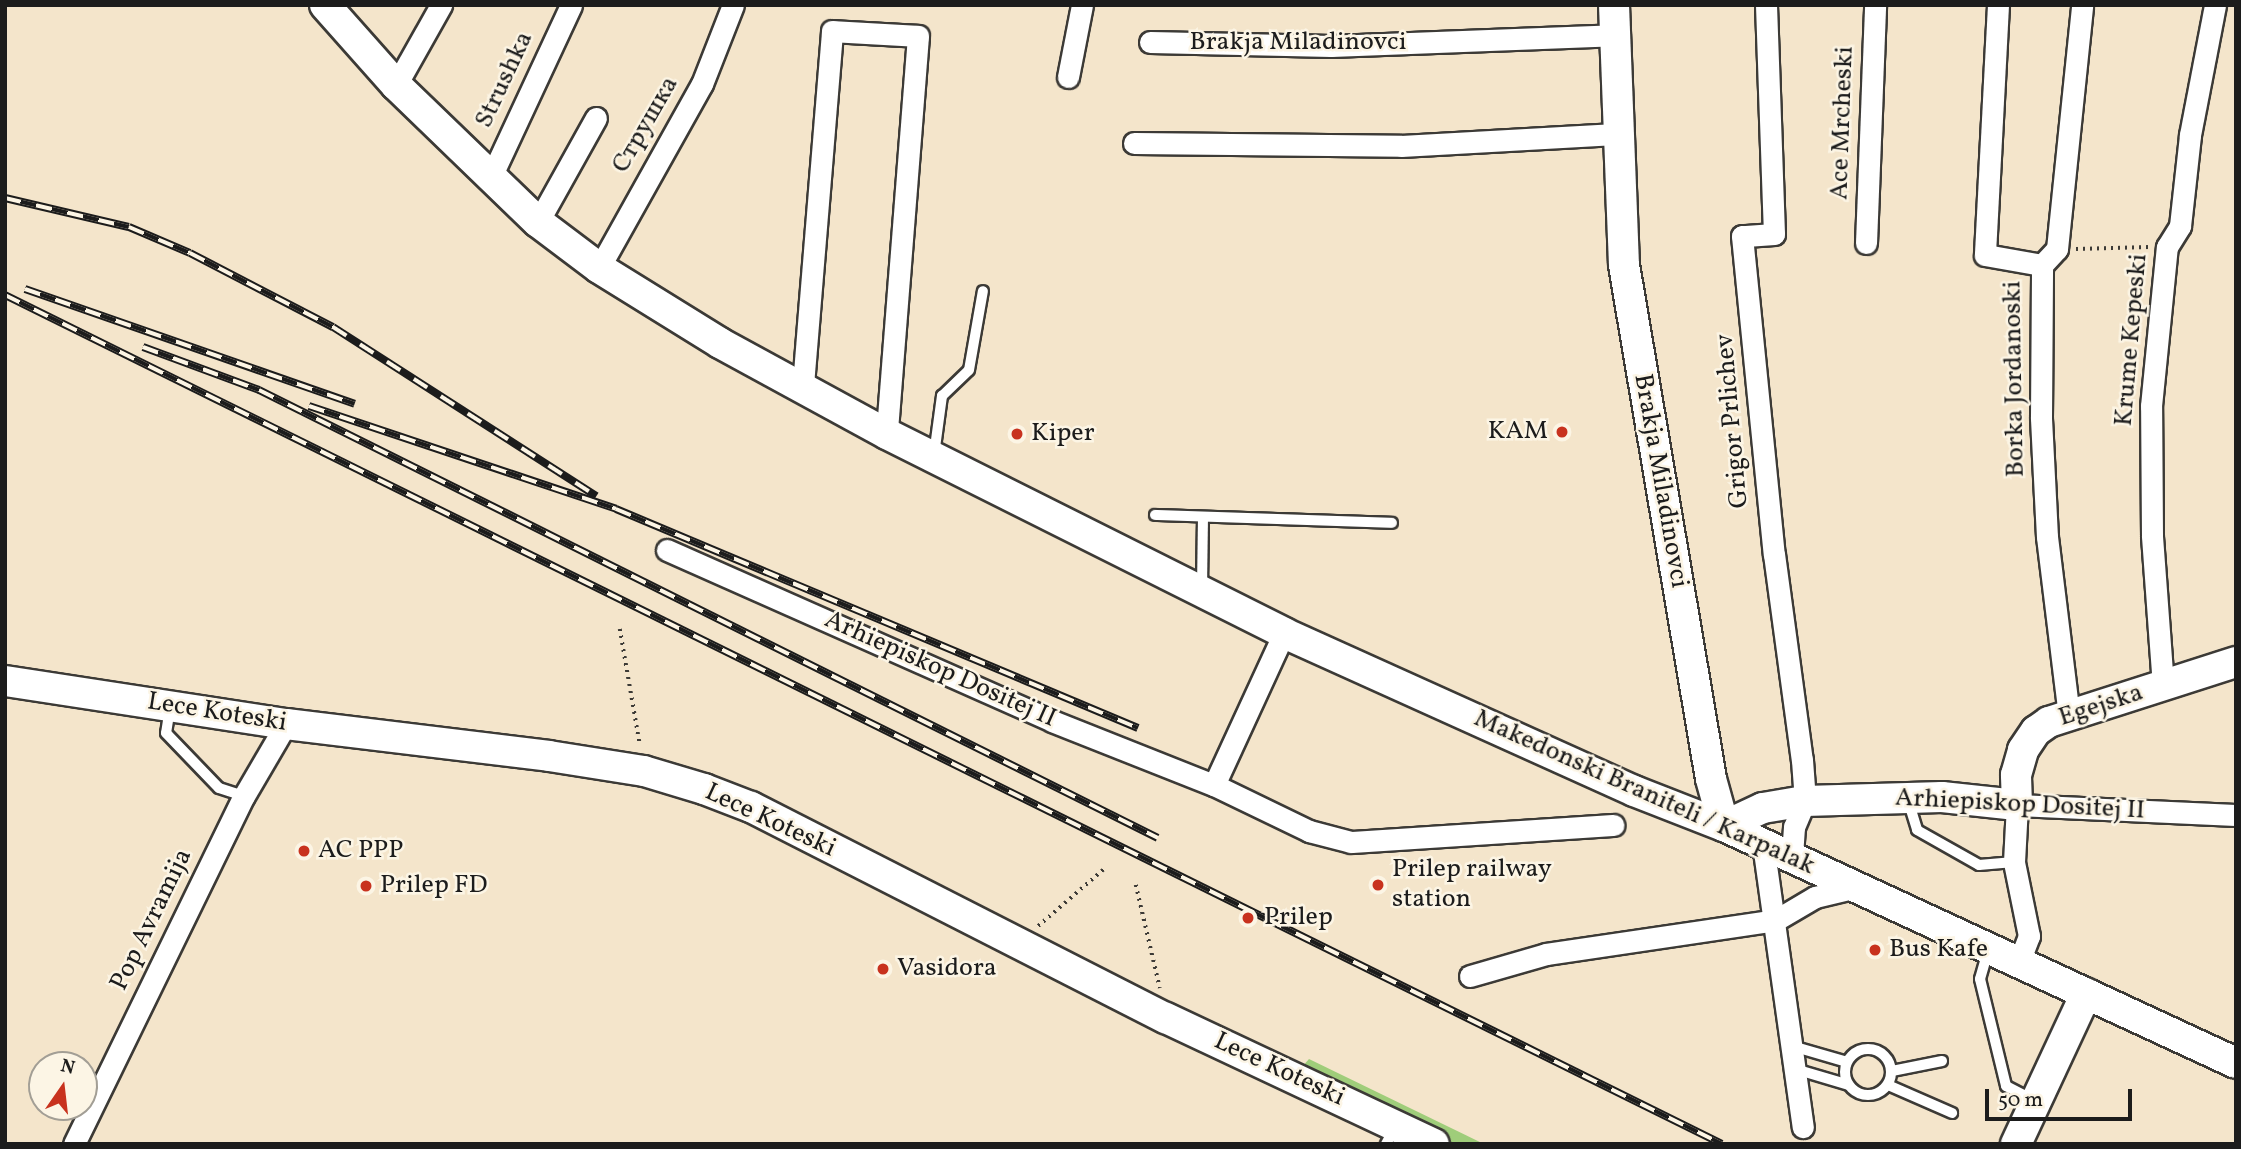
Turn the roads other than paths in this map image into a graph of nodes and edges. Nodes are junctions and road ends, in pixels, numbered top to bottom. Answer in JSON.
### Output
{"nodes":[{"id":1,"x":325,"y":5,"type":"edge"},
{"id":2,"x":441,"y":5,"type":"edge"},
{"id":3,"x":571,"y":5,"type":"edge"},
{"id":4,"x":733,"y":5,"type":"edge"},
{"id":5,"x":1082,"y":5,"type":"edge"},
{"id":6,"x":1614,"y":5,"type":"edge"},
{"id":7,"x":1766,"y":5,"type":"edge"},
{"id":8,"x":1875,"y":5,"type":"edge"},
{"id":9,"x":1997,"y":5,"type":"edge"},
{"id":10,"x":2082,"y":5,"type":"edge"},
{"id":11,"x":2215,"y":5,"type":"edge"},
{"id":12,"x":1614,"y":35,"type":"junction"},
{"id":13,"x":1150,"y":42,"type":"dead end"},
{"id":14,"x":1068,"y":77,"type":"dead end"},
{"id":15,"x":396,"y":85,"type":"junction"},
{"id":16,"x":596,"y":118,"type":"dead end"},
{"id":17,"x":1616,"y":134,"type":"junction"},
{"id":18,"x":1134,"y":143,"type":"dead end"},
{"id":19,"x":489,"y":179,"type":"junction"},
{"id":20,"x":538,"y":222,"type":"junction"},
{"id":21,"x":1866,"y":243,"type":"dead end"},
{"id":22,"x":2049,"y":257,"type":"junction"},
{"id":23,"x":599,"y":268,"type":"junction"},
{"id":24,"x":983,"y":291,"type":"dead end"},
{"id":25,"x":803,"y":385,"type":"junction"},
{"id":26,"x":887,"y":434,"type":"junction"},
{"id":27,"x":934,"y":458,"type":"junction"},
{"id":28,"x":1155,"y":515,"type":"dead end"},
{"id":29,"x":1203,"y":518,"type":"junction"},
{"id":30,"x":1392,"y":523,"type":"dead end"},
{"id":31,"x":667,"y":550,"type":"dead end"},
{"id":32,"x":1202,"y":589,"type":"junction"},
{"id":33,"x":1284,"y":633,"type":"junction"},
{"id":34,"x":2236,"y":662,"type":"edge"},
{"id":35,"x":5,"y":681,"type":"edge"},
{"id":36,"x":2163,"y":686,"type":"junction"},
{"id":37,"x":170,"y":706,"type":"junction"},
{"id":38,"x":2069,"y":716,"type":"junction"},
{"id":39,"x":286,"y":724,"type":"junction"},
{"id":40,"x":1214,"y":785,"type":"junction"},
{"id":41,"x":244,"y":796,"type":"junction"},
{"id":42,"x":1908,"y":797,"type":"junction"},
{"id":43,"x":1805,"y":801,"type":"junction"},
{"id":44,"x":2017,"y":805,"type":"junction"},
{"id":45,"x":2236,"y":815,"type":"edge"},
{"id":46,"x":1613,"y":825,"type":"dead end"},
{"id":47,"x":1724,"y":826,"type":"junction"},
{"id":48,"x":1763,"y":844,"type":"junction"},
{"id":49,"x":1792,"y":857,"type":"junction"},
{"id":50,"x":2014,"y":862,"type":"junction"},
{"id":51,"x":1857,"y":887,"type":"junction"},
{"id":52,"x":1776,"y":920,"type":"junction"},
{"id":53,"x":1989,"y":948,"type":"junction"},
{"id":54,"x":2019,"y":962,"type":"junction"},
{"id":55,"x":1470,"y":976,"type":"dead end"},
{"id":56,"x":2086,"y":994,"type":"junction"},
{"id":57,"x":1792,"y":1046,"type":"junction"},
{"id":58,"x":1942,"y":1061,"type":"dead end"},
{"id":59,"x":1847,"y":1062,"type":"junction"},
{"id":60,"x":2236,"y":1063,"type":"edge"},
{"id":61,"x":1795,"y":1069,"type":"junction"},
{"id":62,"x":1892,"y":1071,"type":"junction"},
{"id":63,"x":1849,"y":1085,"type":"junction"},
{"id":64,"x":1888,"y":1085,"type":"junction"},
{"id":65,"x":2036,"y":1102,"type":"junction"},
{"id":66,"x":1952,"y":1113,"type":"dead end"},
{"id":67,"x":1803,"y":1127,"type":"dead end"},
{"id":68,"x":1391,"y":1134,"type":"edge"},
{"id":69,"x":75,"y":1144,"type":"edge"},
{"id":70,"x":1434,"y":1144,"type":"edge"},
{"id":71,"x":2017,"y":1144,"type":"edge"}],
"edges":[{"from":1,"to":15,"type":"main road","name":"Makedonski Braniteli / Karpalak"},
{"from":2,"to":15,"type":"street"},
{"from":3,"to":19,"type":"street","name":"Strushka"},
{"from":4,"to":23,"type":"street","name":"Струшка"},
{"from":5,"to":14,"type":"street"},
{"from":6,"to":12,"type":"main road","name":"Brakja Miladinovci"},
{"from":7,"to":43,"type":"street","name":"Grigor Prlichev"},
{"from":8,"to":21,"type":"street","name":"Ace Mrcheski"},
{"from":9,"to":22,"type":"street"},
{"from":10,"to":22,"type":"street","name":"Borka Jordanoski"},
{"from":11,"to":36,"type":"street","name":"Krume Kepeski"},
{"from":12,"to":13,"type":"street","name":"Brakja Miladinovci"},
{"from":12,"to":17,"type":"main road","name":"Brakja Miladinovci"},
{"from":15,"to":19,"type":"main road","name":"Makedonski Braniteli / Karpalak"},
{"from":16,"to":20,"type":"street","name":"Струшка"},
{"from":17,"to":18,"type":"street"},
{"from":17,"to":47,"type":"main road","name":"Brakja Miladinovci"},
{"from":19,"to":20,"type":"main road","name":"Makedonski Braniteli / Karpalak"},
{"from":20,"to":23,"type":"main road","name":"Makedonski Braniteli / Karpalak"},
{"from":22,"to":38,"type":"street","name":"Borka Jordanoski"},
{"from":23,"to":25,"type":"main road","name":"Makedonski Braniteli / Karpalak"},
{"from":24,"to":27,"type":"lane"},
{"from":25,"to":26,"type":"main road","name":"Makedonski Braniteli / Karpalak"},
{"from":25,"to":26,"type":"street"},
{"from":26,"to":27,"type":"main road","name":"Makedonski Braniteli / Karpalak"},
{"from":27,"to":32,"type":"main road","name":"Makedonski Braniteli / Karpalak"},
{"from":28,"to":29,"type":"lane"},
{"from":29,"to":30,"type":"lane"},
{"from":29,"to":32,"type":"lane"},
{"from":31,"to":40,"type":"street","name":"Arhiepiskop Dositej II"},
{"from":32,"to":33,"type":"main road","name":"Makedonski Braniteli / Karpalak"},
{"from":33,"to":40,"type":"street"},
{"from":33,"to":47,"type":"main road","name":"Makedonski Braniteli / Karpalak"},
{"from":34,"to":36,"type":"main road","name":"Egejska"},
{"from":35,"to":37,"type":"main road","name":"Lece Koteski"},
{"from":36,"to":38,"type":"main road","name":"Egejska"},
{"from":37,"to":39,"type":"main road","name":"Lece Koteski"},
{"from":37,"to":41,"type":"lane"},
{"from":38,"to":44,"type":"main road","name":"Egejska"},
{"from":39,"to":41,"type":"street","name":"Pop Avramija"},
{"from":39,"to":68,"type":"main road","name":"Lece Koteski"},
{"from":40,"to":46,"type":"street","name":"Arhiepiskop Dositej II"},
{"from":41,"to":69,"type":"street","name":"Pop Avramija"},
{"from":42,"to":43,"type":"main road","name":"Arhiepiskop Dositej II"},
{"from":42,"to":44,"type":"main road","name":"Arhiepiskop Dositej II"},
{"from":42,"to":50,"type":"lane"},
{"from":43,"to":47,"type":"main road","name":"Arhiepiskop Dositej II"},
{"from":43,"to":49,"type":"street","name":"Grigor Prlichev"},
{"from":44,"to":45,"type":"street","name":"Arhiepiskop Dositej II"},
{"from":44,"to":50,"type":"street","name":"Egejska"},
{"from":47,"to":48,"type":"main road","name":"Makedonski Braniteli / Karpalak"},
{"from":48,"to":49,"type":"main road","name":"Makedonski Braniteli / Karpalak"},
{"from":48,"to":52,"type":"street"},
{"from":49,"to":51,"type":"main road","name":"Makedonski Braniteli / Karpalak"},
{"from":50,"to":54,"type":"street","name":"Egejska"},
{"from":51,"to":52,"type":"street"},
{"from":51,"to":53,"type":"main road","name":"Makedonski Braniteli / Karpalak"},
{"from":52,"to":55,"type":"street"},
{"from":52,"to":57,"type":"street"},
{"from":53,"to":54,"type":"main road","name":"Makedonski Braniteli / Karpalak"},
{"from":53,"to":65,"type":"lane"},
{"from":54,"to":56,"type":"main road","name":"Makedonski Braniteli / Karpalak"},
{"from":56,"to":60,"type":"main road","name":"Makedonski Braniteli / Karpalak"},
{"from":56,"to":65,"type":"main road"},
{"from":57,"to":59,"type":"lane"},
{"from":57,"to":61,"type":"street"},
{"from":58,"to":62,"type":"lane"},
{"from":59,"to":62,"type":"lane"},
{"from":59,"to":63,"type":"lane"},
{"from":61,"to":63,"type":"lane"},
{"from":61,"to":67,"type":"street"},
{"from":62,"to":64,"type":"lane"},
{"from":63,"to":64,"type":"lane"},
{"from":64,"to":66,"type":"lane"},
{"from":65,"to":71,"type":"main road"},
{"from":68,"to":70,"type":"main road","name":"Lece Koteski"}]}
